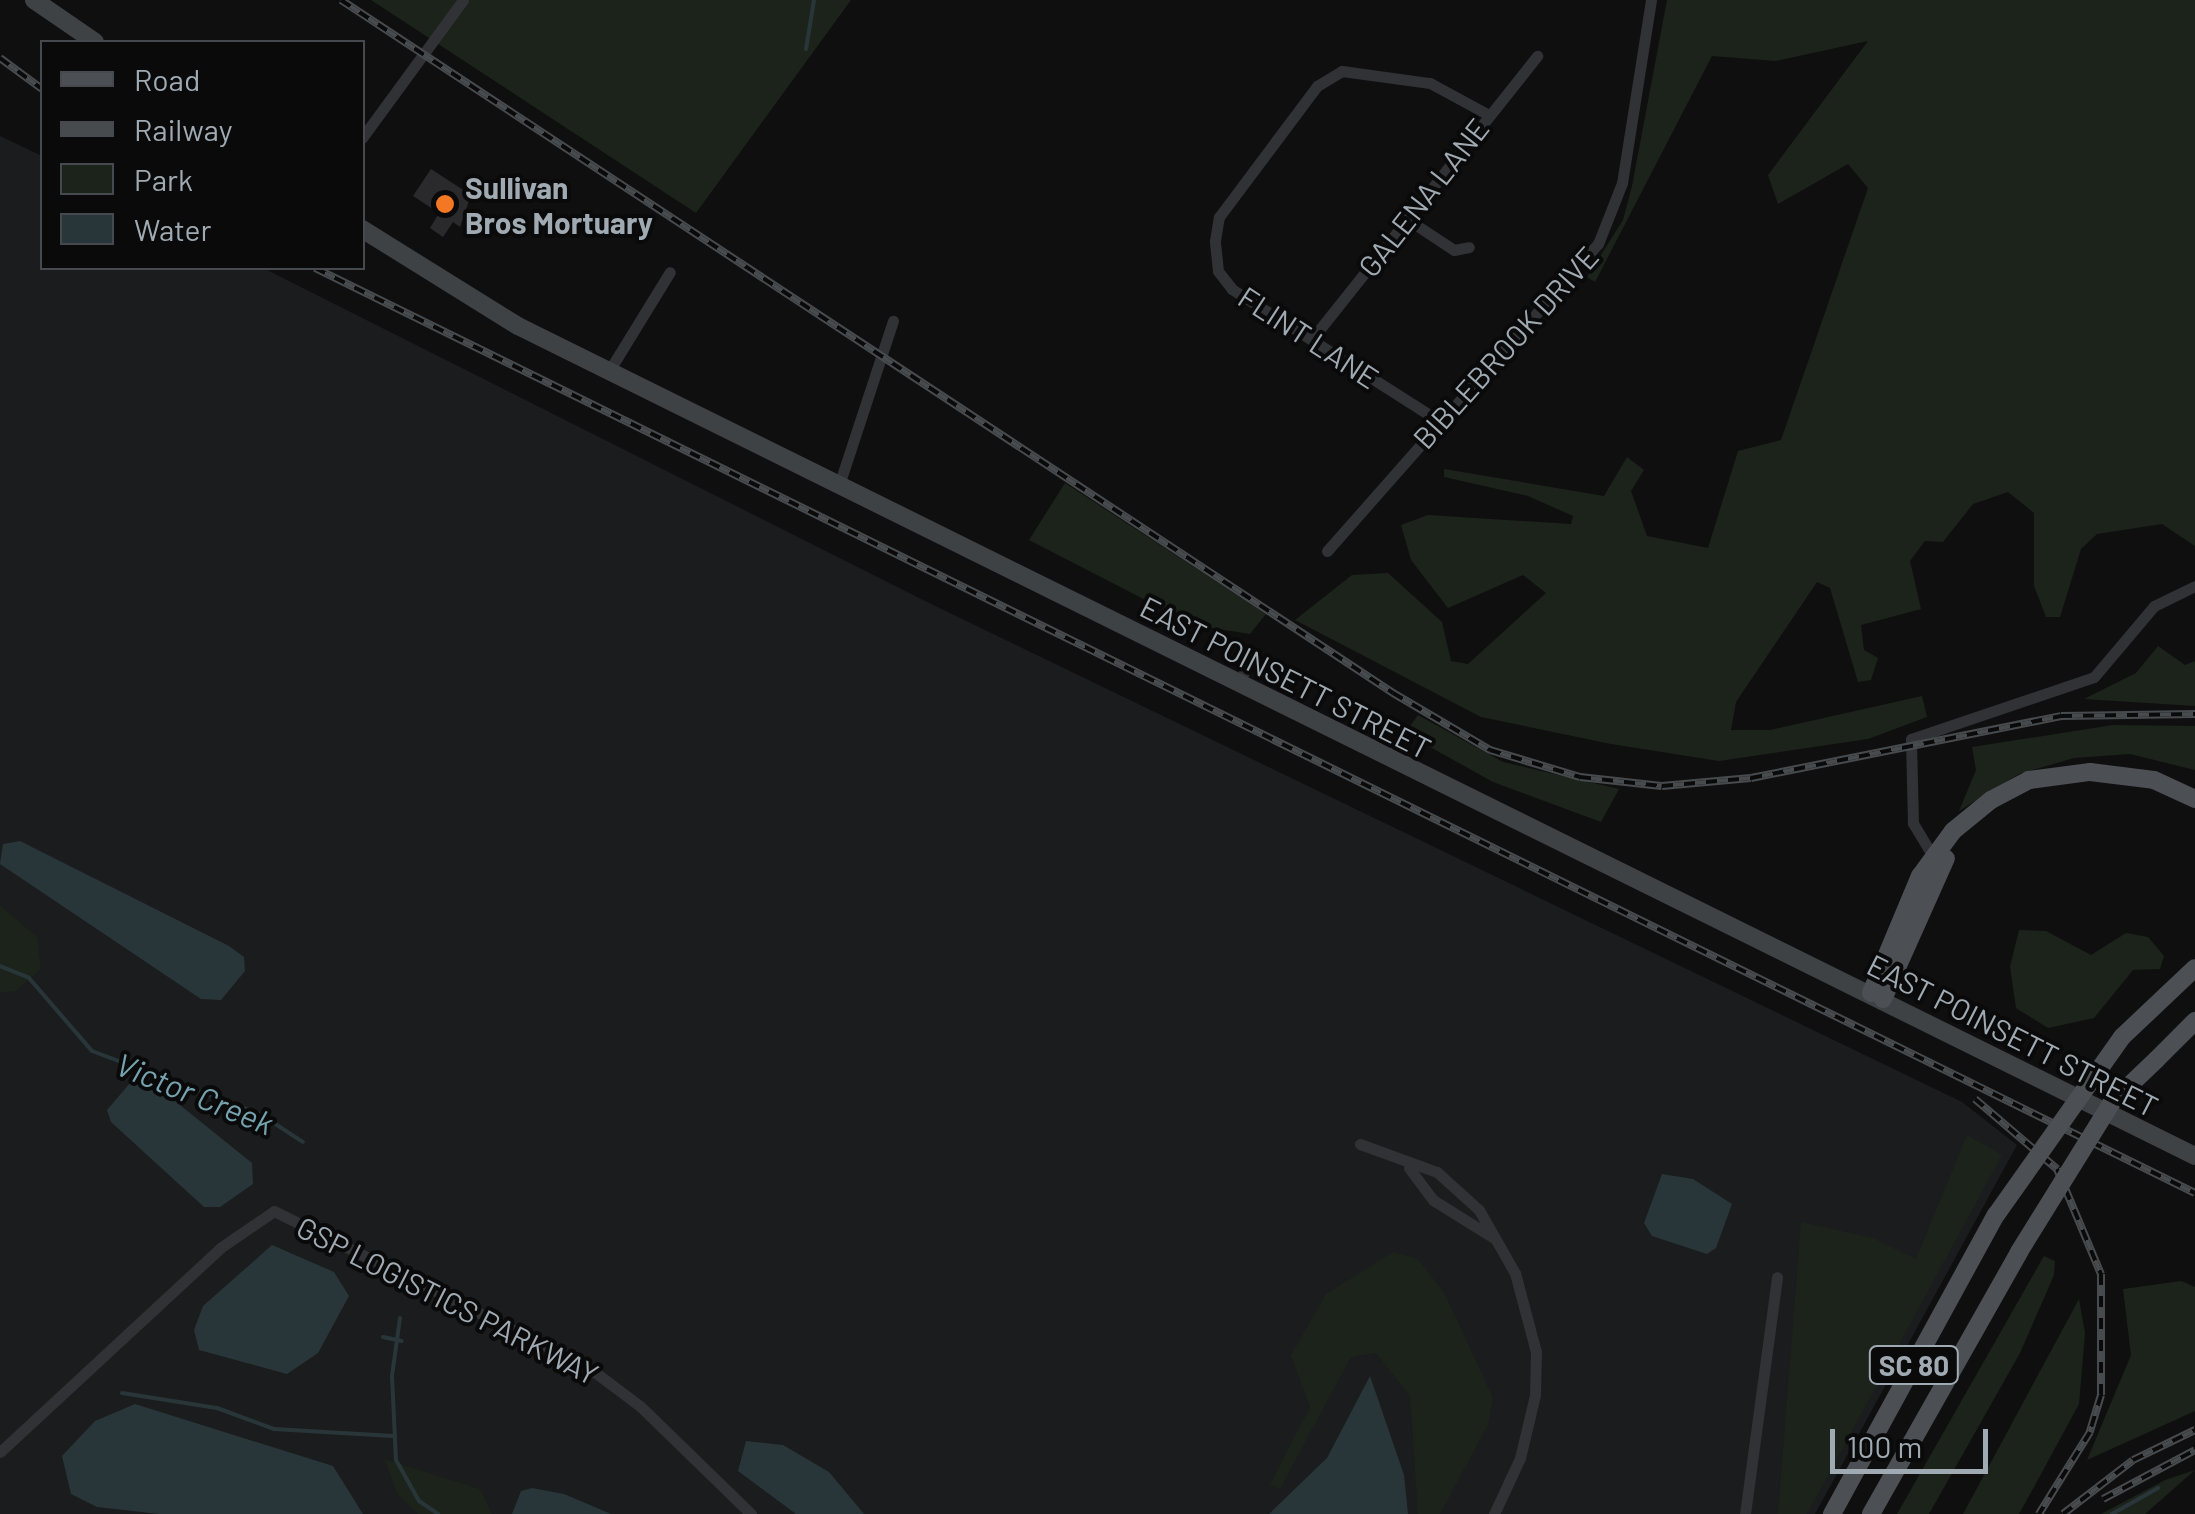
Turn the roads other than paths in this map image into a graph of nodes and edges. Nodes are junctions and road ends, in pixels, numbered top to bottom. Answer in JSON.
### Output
{"nodes":[{"id":1,"x":34,"y":0,"type":"edge"},
{"id":2,"x":463,"y":0,"type":"edge"},
{"id":3,"x":1650,"y":0,"type":"edge"},
{"id":4,"x":92,"y":40,"type":"edge"},
{"id":5,"x":1537,"y":56,"type":"dead end"},
{"id":6,"x":1487,"y":114,"type":"junction"},
{"id":7,"x":365,"y":134,"type":"edge"},
{"id":8,"x":1407,"y":219,"type":"junction"},
{"id":9,"x":365,"y":231,"type":"edge"},
{"id":10,"x":1468,"y":247,"type":"dead end"},
{"id":11,"x":670,"y":272,"type":"dead end"},
{"id":12,"x":893,"y":321,"type":"dead end"},
{"id":13,"x":1312,"y":339,"type":"junction"},
{"id":14,"x":609,"y":372,"type":"junction"},
{"id":15,"x":1439,"y":422,"type":"junction"},
{"id":16,"x":838,"y":485,"type":"junction"},
{"id":17,"x":1327,"y":551,"type":"dead end"},
{"id":18,"x":2195,"y":586,"type":"edge"},
{"id":19,"x":1252,"y":658,"type":"dead end"},
{"id":20,"x":1240,"y":682,"type":"junction"},
{"id":21,"x":2195,"y":799,"type":"edge"},
{"id":22,"x":2195,"y":810,"type":"edge"},
{"id":23,"x":1936,"y":862,"type":"junction"},
{"id":24,"x":2195,"y":968,"type":"edge"},
{"id":25,"x":1877,"y":996,"type":"junction"},
{"id":26,"x":2195,"y":1021,"type":"edge"},
{"id":27,"x":1360,"y":1144,"type":"dead end"},
{"id":28,"x":2195,"y":1156,"type":"edge"},
{"id":29,"x":1409,"y":1168,"type":"junction"},
{"id":30,"x":1497,"y":1240,"type":"junction"},
{"id":31,"x":1777,"y":1277,"type":"dead end"},
{"id":32,"x":0,"y":1452,"type":"edge"},
{"id":33,"x":750,"y":1514,"type":"edge"},
{"id":34,"x":1494,"y":1514,"type":"edge"},
{"id":35,"x":1744,"y":1514,"type":"edge"},
{"id":36,"x":1832,"y":1514,"type":"edge"},
{"id":37,"x":1871,"y":1514,"type":"edge"}],
"edges":[{"from":1,"to":4,"type":"main road"},
{"from":2,"to":7,"type":"street"},
{"from":3,"to":15,"type":"street","name":"BIBLEBROOK DRIVE"},
{"from":5,"to":6,"type":"street","name":"GALENA LANE"},
{"from":6,"to":8,"type":"street","name":"GALENA LANE"},
{"from":6,"to":13,"type":"street","name":"FLINT LANE"},
{"from":8,"to":10,"type":"street"},
{"from":8,"to":13,"type":"street","name":"GALENA LANE"},
{"from":9,"to":14,"type":"main road","name":"EAST POINSETT STREET"},
{"from":11,"to":14,"type":"street"},
{"from":12,"to":16,"type":"street"},
{"from":13,"to":15,"type":"street","name":"FLINT LANE"},
{"from":14,"to":16,"type":"main road","name":"EAST POINSETT STREET"},
{"from":15,"to":17,"type":"street","name":"BIBLEBROOK DRIVE"},
{"from":16,"to":20,"type":"main road","name":"EAST POINSETT STREET"},
{"from":18,"to":23,"type":"street"},
{"from":19,"to":20,"type":"street"},
{"from":20,"to":25,"type":"main road","name":"EAST POINSETT STREET"},
{"from":21,"to":23,"type":"main road"},
{"from":22,"to":23,"type":"main road"},
{"from":23,"to":25,"type":"main road"},
{"from":24,"to":36,"type":"main road","number":"SC 80","bridge":true},
{"from":25,"to":28,"type":"main road","name":"EAST POINSETT STREET"},
{"from":26,"to":37,"type":"main road","number":"SC 80","bridge":true},
{"from":27,"to":29,"type":"street"},
{"from":29,"to":30,"type":"street"},
{"from":29,"to":30,"type":"street"},
{"from":30,"to":34,"type":"street"},
{"from":31,"to":35,"type":"street"},
{"from":32,"to":33,"type":"street","name":"GSP LOGISTICS PARKWAY"}]}
